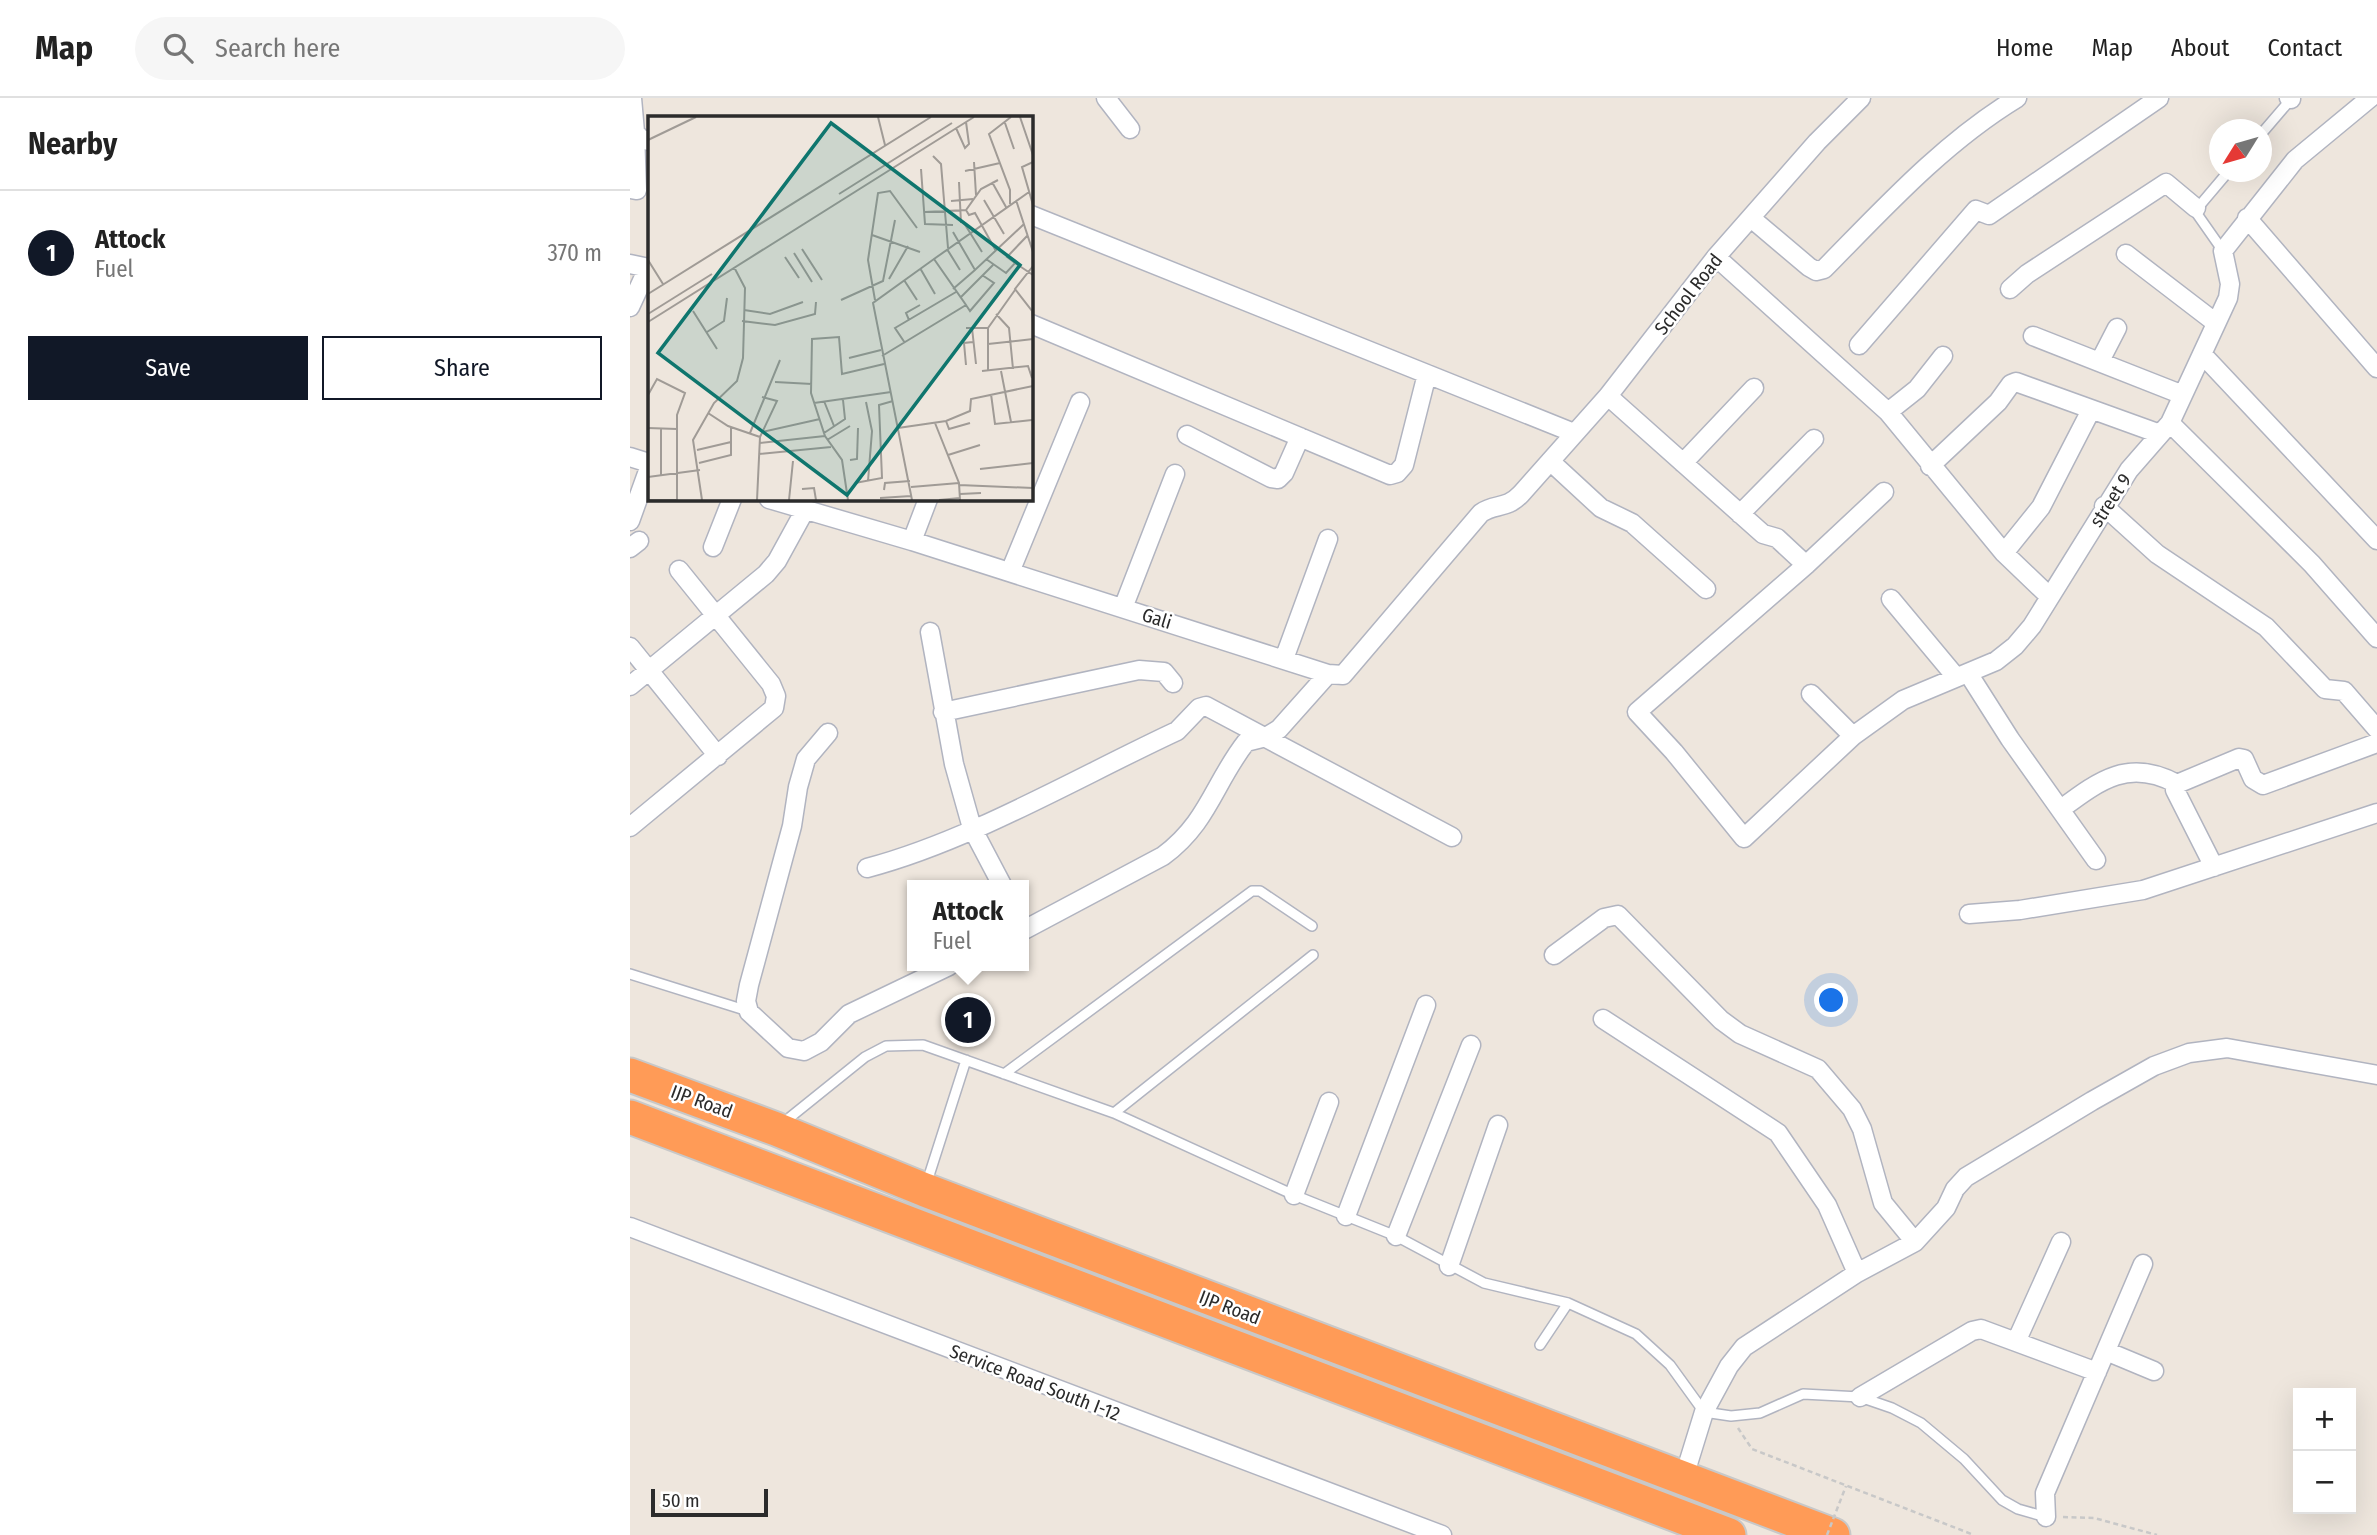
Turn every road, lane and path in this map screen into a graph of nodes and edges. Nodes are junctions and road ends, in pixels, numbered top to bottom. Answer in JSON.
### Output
{"nodes":[{"id":1,"x":632,"y":98,"type":"edge"},
{"id":2,"x":1861,"y":98,"type":"edge"},
{"id":3,"x":2017,"y":98,"type":"edge"},
{"id":4,"x":2159,"y":98,"type":"edge"},
{"id":5,"x":2291,"y":98,"type":"edge"},
{"id":6,"x":2370,"y":98,"type":"edge"},
{"id":7,"x":1109,"y":99,"type":"edge"},
{"id":8,"x":2272,"y":121,"type":"edge"},
{"id":9,"x":1130,"y":129,"type":"dead end"},
{"id":10,"x":642,"y":136,"type":"edge"},
{"id":11,"x":2219,"y":182,"type":"edge"},
{"id":12,"x":630,"y":189,"type":"edge"},
{"id":13,"x":2196,"y":208,"type":"junction"},
{"id":14,"x":1032,"y":215,"type":"edge"},
{"id":15,"x":1751,"y":218,"type":"junction"},
{"id":16,"x":2247,"y":218,"type":"junction"},
{"id":17,"x":2223,"y":251,"type":"junction"},
{"id":18,"x":2126,"y":254,"type":"dead end"},
{"id":19,"x":1716,"y":257,"type":"junction"},
{"id":20,"x":630,"y":264,"type":"edge"},
{"id":21,"x":648,"y":268,"type":"edge"},
{"id":22,"x":648,"y":270,"type":"edge"},
{"id":23,"x":2010,"y":289,"type":"dead end"},
{"id":24,"x":630,"y":307,"type":"edge"},
{"id":25,"x":2216,"y":323,"type":"junction"},
{"id":26,"x":1032,"y":324,"type":"edge"},
{"id":27,"x":2118,"y":328,"type":"dead end"},
{"id":28,"x":2033,"y":337,"type":"dead end"},
{"id":29,"x":1859,"y":345,"type":"dead end"},
{"id":30,"x":2202,"y":354,"type":"junction"},
{"id":31,"x":1943,"y":356,"type":"dead end"},
{"id":32,"x":2100,"y":361,"type":"junction"},
{"id":33,"x":2377,"y":368,"type":"edge"},
{"id":34,"x":1427,"y":374,"type":"junction"},
{"id":35,"x":1754,"y":388,"type":"dead end"},
{"id":36,"x":2183,"y":395,"type":"junction"},
{"id":37,"x":1608,"y":396,"type":"junction"},
{"id":38,"x":1080,"y":402,"type":"dead end"},
{"id":39,"x":2091,"y":410,"type":"junction"},
{"id":40,"x":1888,"y":412,"type":"junction"},
{"id":41,"x":2165,"y":428,"type":"junction"},
{"id":42,"x":1574,"y":433,"type":"junction"},
{"id":43,"x":1187,"y":435,"type":"dead end"},
{"id":44,"x":1300,"y":437,"type":"junction"},
{"id":45,"x":1814,"y":439,"type":"dead end"},
{"id":46,"x":630,"y":457,"type":"edge"},
{"id":47,"x":1550,"y":461,"type":"junction"},
{"id":48,"x":1684,"y":463,"type":"junction"},
{"id":49,"x":648,"y":466,"type":"edge"},
{"id":50,"x":1930,"y":466,"type":"junction"},
{"id":51,"x":648,"y":469,"type":"edge"},
{"id":52,"x":1175,"y":474,"type":"dead end"},
{"id":53,"x":1884,"y":492,"type":"dead end"},
{"id":54,"x":732,"y":500,"type":"edge"},
{"id":55,"x":774,"y":500,"type":"edge"},
{"id":56,"x":928,"y":500,"type":"edge"},
{"id":57,"x":2104,"y":506,"type":"junction"},
{"id":58,"x":815,"y":508,"type":"edge"},
{"id":59,"x":1741,"y":514,"type":"junction"},
{"id":60,"x":630,"y":521,"type":"edge"},
{"id":61,"x":1328,"y":539,"type":"dead end"},
{"id":62,"x":2377,"y":540,"type":"edge"},
{"id":63,"x":912,"y":541,"type":"junction"},
{"id":64,"x":713,"y":547,"type":"dead end"},
{"id":65,"x":2004,"y":553,"type":"junction"},
{"id":66,"x":1806,"y":565,"type":"junction"},
{"id":67,"x":679,"y":570,"type":"dead end"},
{"id":68,"x":1010,"y":572,"type":"junction"},
{"id":69,"x":1706,"y":589,"type":"dead end"},
{"id":70,"x":2050,"y":597,"type":"junction"},
{"id":71,"x":1891,"y":600,"type":"dead end"},
{"id":72,"x":1123,"y":608,"type":"junction"},
{"id":73,"x":715,"y":615,"type":"junction"},
{"id":74,"x":930,"y":632,"type":"dead end"},
{"id":75,"x":2377,"y":638,"type":"edge"},
{"id":76,"x":630,"y":647,"type":"edge"},
{"id":77,"x":1284,"y":659,"type":"junction"},
{"id":78,"x":649,"y":670,"type":"junction"},
{"id":79,"x":1328,"y":674,"type":"junction"},
{"id":80,"x":1962,"y":675,"type":"junction"},
{"id":81,"x":1173,"y":683,"type":"dead end"},
{"id":82,"x":630,"y":686,"type":"edge"},
{"id":83,"x":1811,"y":694,"type":"dead end"},
{"id":84,"x":943,"y":712,"type":"junction"},
{"id":85,"x":2377,"y":729,"type":"edge"},
{"id":86,"x":828,"y":733,"type":"dead end"},
{"id":87,"x":1853,"y":736,"type":"junction"},
{"id":88,"x":1266,"y":737,"type":"junction"},
{"id":89,"x":2377,"y":743,"type":"edge"},
{"id":90,"x":718,"y":756,"type":"junction"},
{"id":91,"x":2177,"y":784,"type":"junction"},
{"id":92,"x":2061,"y":809,"type":"junction"},
{"id":93,"x":2377,"y":813,"type":"edge"},
{"id":94,"x":630,"y":827,"type":"edge"},
{"id":95,"x":972,"y":828,"type":"junction"},
{"id":96,"x":1452,"y":837,"type":"dead end"},
{"id":97,"x":2095,"y":860,"type":"dead end"},
{"id":98,"x":2214,"y":867,"type":"junction"},
{"id":99,"x":867,"y":868,"type":"dead end"},
{"id":100,"x":999,"y":880,"type":"edge"},
{"id":101,"x":1969,"y":914,"type":"dead end"},
{"id":102,"x":1029,"y":926,"type":"edge"},
{"id":103,"x":1312,"y":926,"type":"dead end"},
{"id":104,"x":1313,"y":955,"type":"dead end"},
{"id":105,"x":1554,"y":955,"type":"dead end"},
{"id":106,"x":939,"y":971,"type":"edge"},
{"id":107,"x":630,"y":974,"type":"edge"},
{"id":108,"x":1426,"y":1006,"type":"dead end"},
{"id":109,"x":749,"y":1012,"type":"junction"},
{"id":110,"x":1603,"y":1019,"type":"dead end"},
{"id":111,"x":1471,"y":1045,"type":"dead end"},
{"id":112,"x":966,"y":1060,"type":"junction"},
{"id":113,"x":630,"y":1074,"type":"edge"},
{"id":114,"x":1004,"y":1074,"type":"junction"},
{"id":115,"x":2377,"y":1075,"type":"edge"},
{"id":116,"x":1329,"y":1102,"type":"dead end"},
{"id":117,"x":1114,"y":1113,"type":"junction"},
{"id":118,"x":630,"y":1117,"type":"edge"},
{"id":119,"x":1498,"y":1125,"type":"dead end"},
{"id":120,"x":776,"y":1129,"type":"junction"},
{"id":121,"x":925,"y":1190,"type":"junction"},
{"id":122,"x":1294,"y":1195,"type":"junction"},
{"id":123,"x":1346,"y":1216,"type":"junction"},
{"id":124,"x":630,"y":1227,"type":"edge"},
{"id":125,"x":1396,"y":1236,"type":"junction"},
{"id":126,"x":1915,"y":1242,"type":"junction"},
{"id":127,"x":2062,"y":1242,"type":"dead end"},
{"id":128,"x":2143,"y":1264,"type":"dead end"},
{"id":129,"x":1449,"y":1266,"type":"junction"},
{"id":130,"x":1857,"y":1273,"type":"junction"},
{"id":131,"x":1568,"y":1303,"type":"junction"},
{"id":132,"x":2016,"y":1342,"type":"junction"},
{"id":133,"x":1540,"y":1345,"type":"dead end"},
{"id":134,"x":2106,"y":1351,"type":"junction"},
{"id":135,"x":2154,"y":1371,"type":"dead end"},
{"id":136,"x":2097,"y":1373,"type":"junction"},
{"id":137,"x":1860,"y":1397,"type":"junction"},
{"id":138,"x":1704,"y":1412,"type":"junction"},
{"id":139,"x":1731,"y":1416,"type":"junction"},
{"id":140,"x":1683,"y":1480,"type":"junction"},
{"id":141,"x":1846,"y":1486,"type":"junction"},
{"id":142,"x":2046,"y":1517,"type":"junction"},
{"id":143,"x":1442,"y":1535,"type":"edge"},
{"id":144,"x":1729,"y":1535,"type":"edge"},
{"id":145,"x":1827,"y":1535,"type":"edge"},
{"id":146,"x":1833,"y":1535,"type":"edge"},
{"id":147,"x":1974,"y":1535,"type":"edge"},
{"id":148,"x":2157,"y":1535,"type":"edge"}],
"edges":[{"from":1,"to":10,"type":"street"},
{"from":2,"to":15,"type":"street","name":"School Road"},
{"from":3,"to":15,"type":"street"},
{"from":4,"to":29,"type":"street"},
{"from":5,"to":8,"type":"lane"},
{"from":6,"to":16,"type":"street"},
{"from":7,"to":9,"type":"street"},
{"from":10,"to":12,"type":"street"},
{"from":11,"to":13,"type":"lane"},
{"from":13,"to":17,"type":"lane"},
{"from":13,"to":23,"type":"street"},
{"from":14,"to":34,"type":"street"},
{"from":15,"to":19,"type":"street","name":"School Road"},
{"from":16,"to":17,"type":"street"},
{"from":16,"to":33,"type":"street"},
{"from":17,"to":25,"type":"street","name":"street 9"},
{"from":18,"to":25,"type":"street"},
{"from":19,"to":37,"type":"street","name":"School Road"},
{"from":19,"to":40,"type":"street"},
{"from":20,"to":21,"type":"street"},
{"from":22,"to":24,"type":"street"},
{"from":25,"to":30,"type":"street","name":"street 9"},
{"from":26,"to":44,"type":"street"},
{"from":27,"to":32,"type":"street"},
{"from":28,"to":32,"type":"street"},
{"from":30,"to":36,"type":"street","name":"street 9"},
{"from":30,"to":62,"type":"street"},
{"from":31,"to":40,"type":"street"},
{"from":32,"to":36,"type":"street"},
{"from":34,"to":42,"type":"street"},
{"from":34,"to":44,"type":"street"},
{"from":35,"to":48,"type":"street"},
{"from":36,"to":41,"type":"street","name":"street 9"},
{"from":37,"to":42,"type":"street","name":"School Road"},
{"from":37,"to":48,"type":"street"},
{"from":38,"to":68,"type":"street"},
{"from":39,"to":41,"type":"street"},
{"from":39,"to":50,"type":"street"},
{"from":39,"to":65,"type":"street"},
{"from":40,"to":50,"type":"street"},
{"from":41,"to":57,"type":"street","name":"street 9"},
{"from":41,"to":75,"type":"street"},
{"from":42,"to":47,"type":"street","name":"School Road"},
{"from":43,"to":44,"type":"street"},
{"from":45,"to":59,"type":"street"},
{"from":46,"to":49,"type":"street"},
{"from":47,"to":69,"type":"street"},
{"from":47,"to":79,"type":"street","name":"School Road"},
{"from":48,"to":59,"type":"street"},
{"from":50,"to":65,"type":"street"},
{"from":51,"to":60,"type":"street"},
{"from":52,"to":72,"type":"street"},
{"from":53,"to":66,"type":"street"},
{"from":54,"to":64,"type":"street"},
{"from":55,"to":58,"type":"street","name":"Gali"},
{"from":56,"to":63,"type":"street"},
{"from":57,"to":70,"type":"street","name":"street 9"},
{"from":57,"to":85,"type":"street"},
{"from":58,"to":63,"type":"street","name":"Gali"},
{"from":58,"to":73,"type":"street"},
{"from":59,"to":66,"type":"street"},
{"from":61,"to":77,"type":"street"},
{"from":63,"to":68,"type":"street","name":"Gali"},
{"from":65,"to":70,"type":"street"},
{"from":66,"to":87,"type":"street","name":"street 9"},
{"from":67,"to":73,"type":"street"},
{"from":68,"to":72,"type":"street","name":"Gali"},
{"from":70,"to":80,"type":"street","name":"street 9"},
{"from":71,"to":80,"type":"street"},
{"from":72,"to":77,"type":"street","name":"Gali"},
{"from":73,"to":78,"type":"street"},
{"from":73,"to":90,"type":"street"},
{"from":74,"to":84,"type":"street"},
{"from":76,"to":78,"type":"street"},
{"from":77,"to":79,"type":"street","name":"Gali"},
{"from":78,"to":82,"type":"street"},
{"from":78,"to":90,"type":"street"},
{"from":79,"to":88,"type":"street"},
{"from":80,"to":87,"type":"street","name":"street 9"},
{"from":80,"to":92,"type":"street"},
{"from":81,"to":84,"type":"street"},
{"from":83,"to":87,"type":"street"},
{"from":84,"to":95,"type":"street"},
{"from":86,"to":109,"type":"street"},
{"from":88,"to":95,"type":"street"},
{"from":88,"to":96,"type":"street"},
{"from":88,"to":102,"type":"street"},
{"from":89,"to":91,"type":"street"},
{"from":90,"to":94,"type":"street"},
{"from":91,"to":92,"type":"street"},
{"from":91,"to":98,"type":"street"},
{"from":92,"to":97,"type":"street"},
{"from":93,"to":98,"type":"street"},
{"from":95,"to":99,"type":"street"},
{"from":95,"to":100,"type":"street"},
{"from":98,"to":101,"type":"street"},
{"from":103,"to":114,"type":"lane"},
{"from":104,"to":117,"type":"lane"},
{"from":105,"to":126,"type":"street"},
{"from":106,"to":109,"type":"street"},
{"from":107,"to":109,"type":"lane"},
{"from":108,"to":123,"type":"street"},
{"from":110,"to":130,"type":"street"},
{"from":111,"to":125,"type":"street"},
{"from":112,"to":114,"type":"lane"},
{"from":112,"to":120,"type":"lane"},
{"from":112,"to":121,"type":"lane"},
{"from":113,"to":120,"type":"highway","name":"IJP Road"},
{"from":114,"to":117,"type":"lane"},
{"from":115,"to":126,"type":"street"},
{"from":116,"to":122,"type":"street"},
{"from":117,"to":122,"type":"lane"},
{"from":118,"to":144,"type":"highway","name":"IJP Road"},
{"from":119,"to":129,"type":"street"},
{"from":120,"to":121,"type":"highway","name":"IJP Road"},
{"from":121,"to":140,"type":"highway","name":"IJP Road"},
{"from":122,"to":123,"type":"lane"},
{"from":123,"to":125,"type":"lane"},
{"from":124,"to":143,"type":"street","name":"Service Road South I-12"},
{"from":125,"to":129,"type":"lane"},
{"from":126,"to":130,"type":"street"},
{"from":127,"to":132,"type":"street"},
{"from":128,"to":134,"type":"street"},
{"from":129,"to":131,"type":"lane"},
{"from":130,"to":138,"type":"street"},
{"from":131,"to":133,"type":"lane"},
{"from":131,"to":138,"type":"lane"},
{"from":132,"to":136,"type":"street"},
{"from":132,"to":137,"type":"street"},
{"from":134,"to":135,"type":"street"},
{"from":134,"to":136,"type":"street"},
{"from":136,"to":142,"type":"street"},
{"from":137,"to":139,"type":"lane"},
{"from":137,"to":142,"type":"lane"},
{"from":138,"to":139,"type":"lane"},
{"from":138,"to":140,"type":"street"},
{"from":139,"to":141,"type":"path"},
{"from":140,"to":146,"type":"highway","name":"IJP Road"},
{"from":141,"to":145,"type":"path","bridge":true},
{"from":141,"to":147,"type":"path"},
{"from":142,"to":148,"type":"path"}]}
